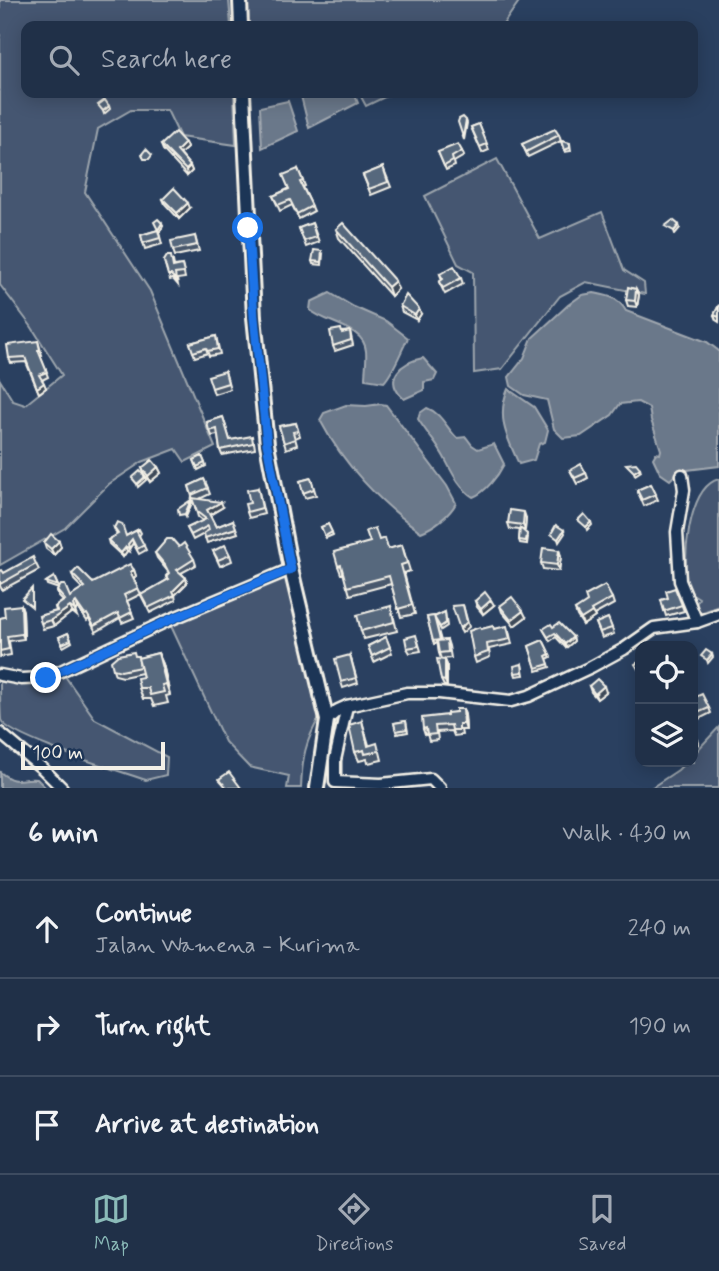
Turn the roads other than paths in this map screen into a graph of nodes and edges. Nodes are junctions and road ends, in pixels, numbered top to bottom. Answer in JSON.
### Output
{"nodes":[{"id":1,"x":240,"y":0,"type":"edge"},
{"id":2,"x":241,"y":21,"type":"edge"},
{"id":3,"x":243,"y":98,"type":"edge"},
{"id":4,"x":682,"y":475,"type":"dead end"},
{"id":5,"x":291,"y":569,"type":"junction"},
{"id":6,"x":719,"y":614,"type":"edge"},
{"id":7,"x":697,"y":622,"type":"junction"},
{"id":8,"x":0,"y":675,"type":"edge"},
{"id":9,"x":347,"y":706,"type":"junction"},
{"id":10,"x":327,"y":720,"type":"junction"},
{"id":11,"x":0,"y":733,"type":"edge"},
{"id":12,"x":336,"y":785,"type":"edge"},
{"id":13,"x":62,"y":788,"type":"edge"},
{"id":14,"x":317,"y":788,"type":"edge"},
{"id":15,"x":440,"y":788,"type":"edge"}],
"edges":[{"from":1,"to":2,"type":"main road"},
{"from":3,"to":5,"type":"main road"},
{"from":4,"to":7,"type":"street"},
{"from":5,"to":8,"type":"street"},
{"from":5,"to":10,"type":"main road"},
{"from":6,"to":7,"type":"street"},
{"from":7,"to":9,"type":"street"},
{"from":9,"to":10,"type":"street"},
{"from":9,"to":12,"type":"street"},
{"from":10,"to":14,"type":"main road"},
{"from":11,"to":13,"type":"street"},
{"from":12,"to":15,"type":"street"}]}
